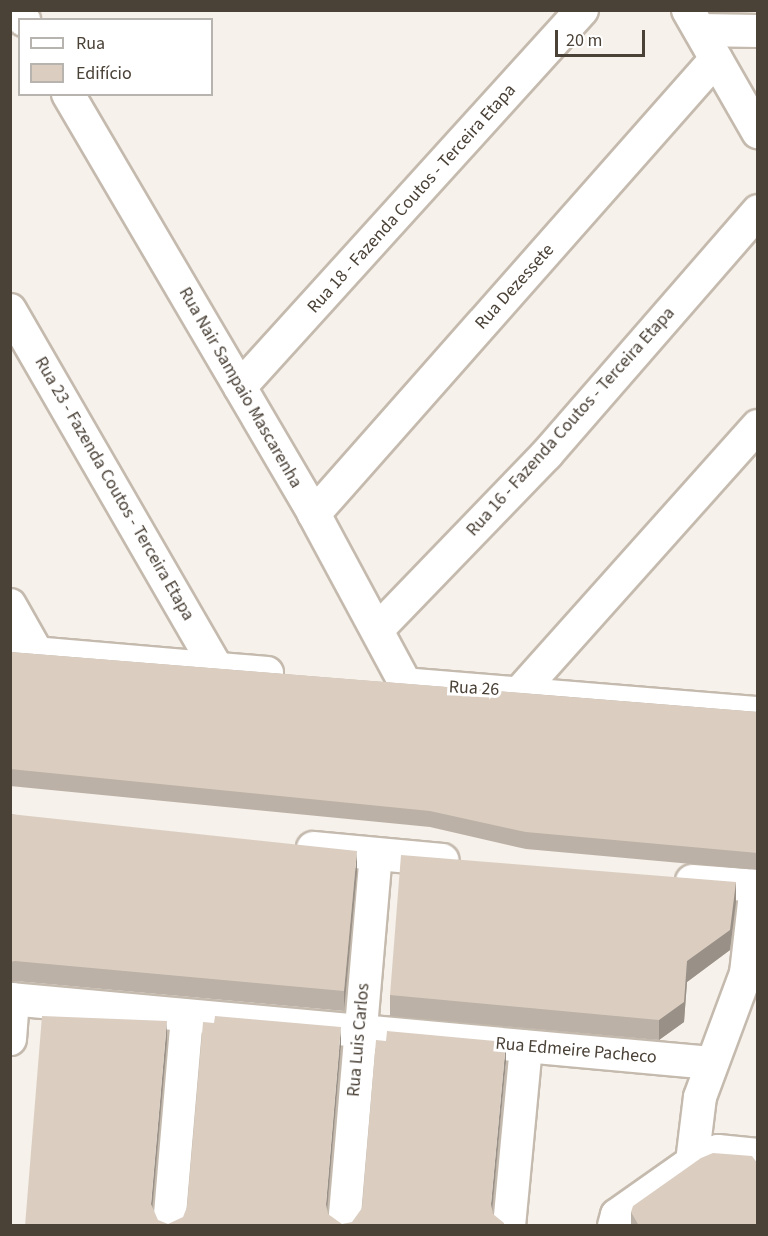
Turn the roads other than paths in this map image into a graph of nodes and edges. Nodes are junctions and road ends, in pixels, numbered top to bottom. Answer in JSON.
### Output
{"nodes":[{"id":1,"x":582,"y":10,"type":"edge"},
{"id":2,"x":694,"y":20,"type":"edge"},
{"id":3,"x":758,"y":31,"type":"edge"},
{"id":4,"x":716,"y":58,"type":"junction"},
{"id":5,"x":69,"y":96,"type":"edge"},
{"id":6,"x":758,"y":132,"type":"edge"},
{"id":7,"x":758,"y":211,"type":"edge"},
{"id":8,"x":10,"y":310,"type":"edge"},
{"id":9,"x":240,"y":387,"type":"junction"},
{"id":10,"x":758,"y":426,"type":"edge"},
{"id":11,"x":314,"y":514,"type":"junction"},
{"id":12,"x":10,"y":605,"type":"edge"},
{"id":13,"x":378,"y":629,"type":"junction"},
{"id":14,"x":24,"y":652,"type":"edge"},
{"id":15,"x":218,"y":669,"type":"junction"},
{"id":16,"x":300,"y":676,"type":"edge"},
{"id":17,"x":370,"y":682,"type":"edge"},
{"id":18,"x":406,"y":685,"type":"junction"},
{"id":19,"x":520,"y":692,"type":"junction"},
{"id":20,"x":758,"y":714,"type":"edge"},
{"id":21,"x":281,"y":845,"type":"edge"},
{"id":22,"x":376,"y":855,"type":"junction"},
{"id":23,"x":471,"y":862,"type":"edge"},
{"id":24,"x":663,"y":879,"type":"edge"},
{"id":25,"x":757,"y":885,"type":"edge"},
{"id":26,"x":12,"y":999,"type":"edge"},
{"id":27,"x":187,"y":1016,"type":"junction"},
{"id":28,"x":359,"y":1031,"type":"junction"},
{"id":29,"x":10,"y":1039,"type":"edge"},
{"id":30,"x":526,"y":1047,"type":"junction"},
{"id":31,"x":711,"y":1063,"type":"junction"},
{"id":32,"x":758,"y":1155,"type":"edge"},
{"id":33,"x":692,"y":1162,"type":"junction"},
{"id":34,"x":169,"y":1226,"type":"edge"},
{"id":35,"x":344,"y":1226,"type":"edge"},
{"id":36,"x":509,"y":1226,"type":"edge"},
{"id":37,"x":614,"y":1226,"type":"edge"}],
"edges":[{"from":1,"to":9,"type":"street","name":"Rua 18 - Fazenda Coutos - Terceira Etapa"},
{"from":2,"to":3,"type":"street"},
{"from":2,"to":4,"type":"street"},
{"from":4,"to":6,"type":"street"},
{"from":4,"to":11,"type":"street","name":"Rua Dezessete"},
{"from":5,"to":9,"type":"street","name":"Rua Nair Sampaio Mascarenha"},
{"from":7,"to":13,"type":"street","name":"Rua 16 - Fazenda Coutos - Terceira Etapa"},
{"from":8,"to":15,"type":"street","name":"Rua 23 - Fazenda Coutos - Terceira Etapa"},
{"from":9,"to":11,"type":"street","name":"Rua Nair Sampaio Mascarenha"},
{"from":10,"to":19,"type":"street"},
{"from":11,"to":13,"type":"street","name":"Rua Nair Sampaio Mascarenha"},
{"from":12,"to":14,"type":"street"},
{"from":13,"to":18,"type":"street","name":"Rua Nair Sampaio Mascarenha"},
{"from":14,"to":15,"type":"street"},
{"from":15,"to":16,"type":"street"},
{"from":17,"to":18,"type":"street","name":"Rua 26"},
{"from":18,"to":19,"type":"street","name":"Rua 26"},
{"from":19,"to":20,"type":"street","name":"Rua 26"},
{"from":21,"to":22,"type":"street"},
{"from":22,"to":23,"type":"street"},
{"from":22,"to":28,"type":"street","name":"Rua Luis Carlos"},
{"from":24,"to":25,"type":"street"},
{"from":25,"to":31,"type":"street"},
{"from":26,"to":27,"type":"street","name":"Rua Edmeire Pacheco"},
{"from":26,"to":29,"type":"street"},
{"from":27,"to":28,"type":"street","name":"Rua Edmeire Pacheco"},
{"from":27,"to":34,"type":"street"},
{"from":28,"to":30,"type":"street","name":"Rua Edmeire Pacheco"},
{"from":28,"to":35,"type":"street","name":"Rua Luis Carlos"},
{"from":30,"to":31,"type":"street","name":"Rua Edmeire Pacheco"},
{"from":30,"to":36,"type":"street"},
{"from":31,"to":33,"type":"street"},
{"from":32,"to":33,"type":"street"},
{"from":33,"to":37,"type":"street"}]}
